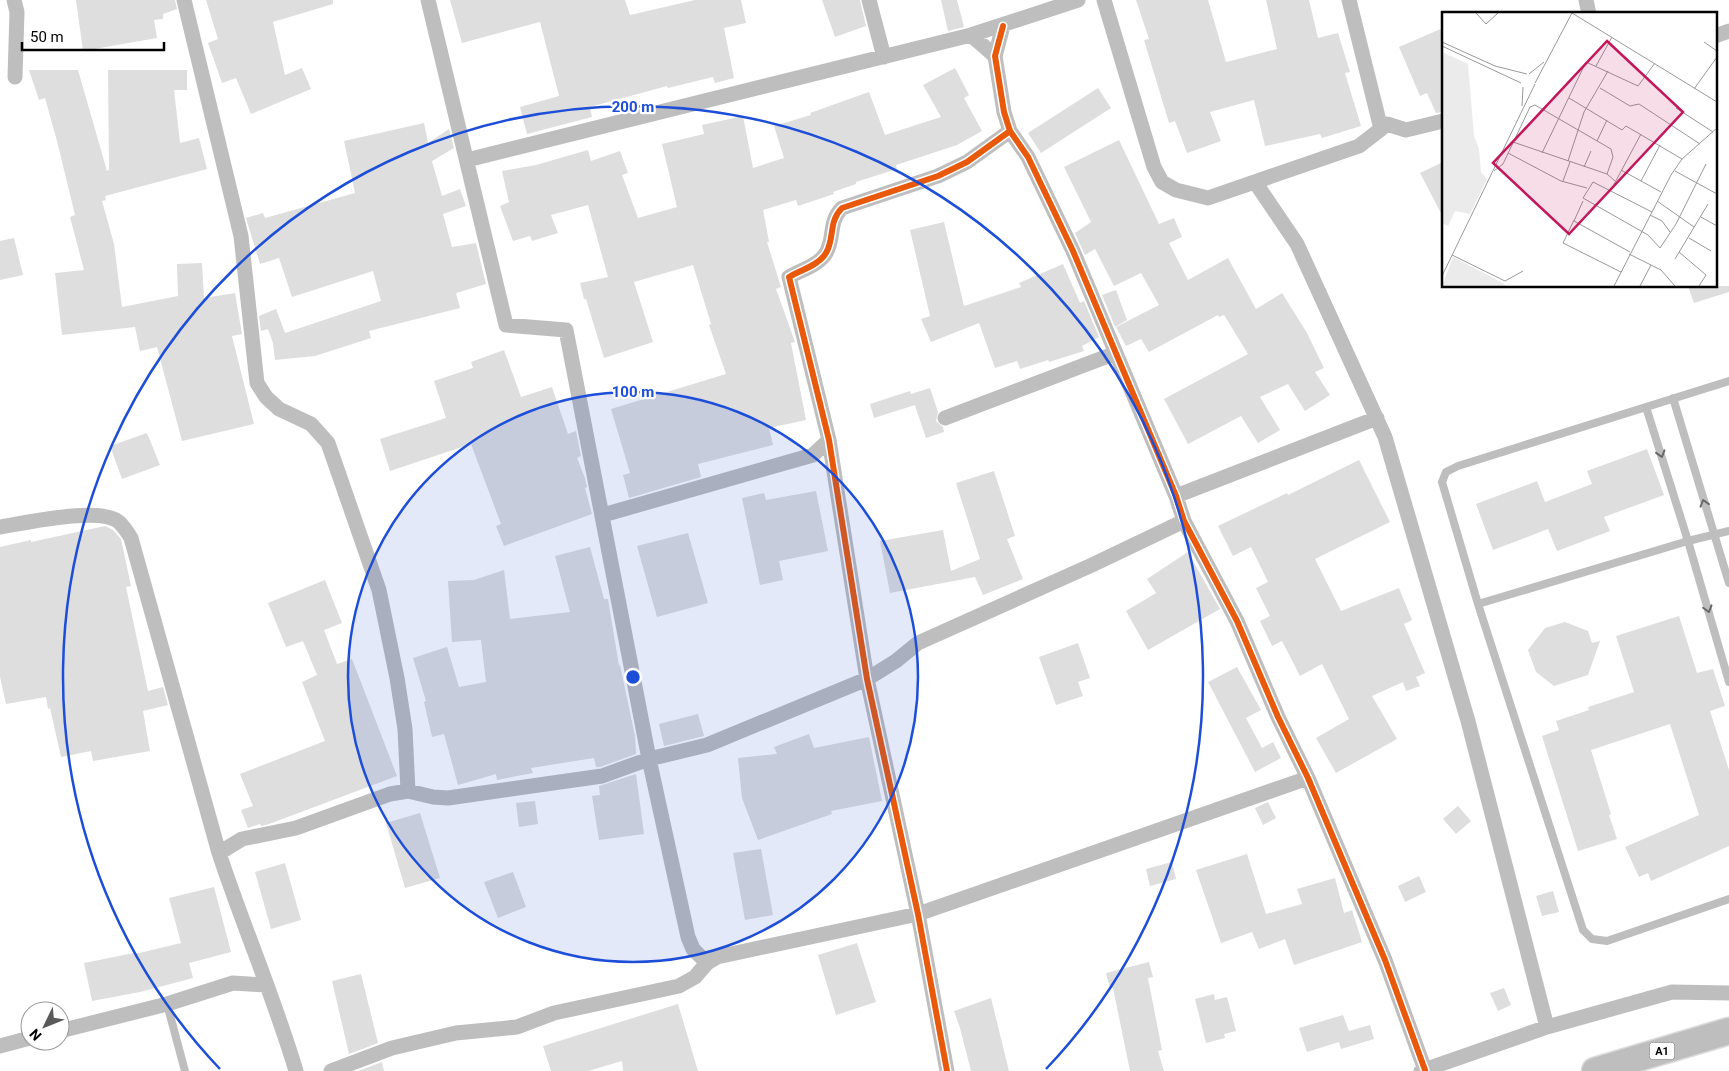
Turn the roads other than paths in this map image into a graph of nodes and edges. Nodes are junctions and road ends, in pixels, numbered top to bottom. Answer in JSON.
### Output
{"nodes":[{"id":1,"x":14,"y":0,"type":"edge"},
{"id":2,"x":184,"y":0,"type":"edge"},
{"id":3,"x":428,"y":0,"type":"edge"},
{"id":4,"x":870,"y":0,"type":"edge"},
{"id":5,"x":1078,"y":0,"type":"edge"},
{"id":6,"x":1104,"y":0,"type":"edge"},
{"id":7,"x":1349,"y":0,"type":"edge"},
{"id":8,"x":1003,"y":26,"type":"junction"},
{"id":9,"x":1729,"y":31,"type":"edge"},
{"id":10,"x":971,"y":35,"type":"junction"},
{"id":11,"x":1716,"y":36,"type":"edge"},
{"id":12,"x":995,"y":56,"type":"junction"},
{"id":13,"x":884,"y":57,"type":"junction"},
{"id":14,"x":15,"y":77,"type":"dead end"},
{"id":15,"x":1442,"y":121,"type":"edge"},
{"id":16,"x":1381,"y":129,"type":"junction"},
{"id":17,"x":1010,"y":132,"type":"junction"},
{"id":18,"x":467,"y":160,"type":"junction"},
{"id":19,"x":1255,"y":182,"type":"junction"},
{"id":20,"x":1116,"y":353,"type":"junction"},
{"id":21,"x":1729,"y":381,"type":"edge"},
{"id":22,"x":1673,"y":398,"type":"junction"},
{"id":23,"x":1646,"y":407,"type":"junction"},
{"id":24,"x":945,"y":418,"type":"dead end"},
{"id":25,"x":1377,"y":418,"type":"junction"},
{"id":26,"x":829,"y":440,"type":"junction"},
{"id":27,"x":813,"y":455,"type":"junction"},
{"id":28,"x":835,"y":476,"type":"junction"},
{"id":29,"x":1176,"y":496,"type":"junction"},
{"id":30,"x":602,"y":515,"type":"junction"},
{"id":31,"x":1184,"y":521,"type":"junction"},
{"id":32,"x":0,"y":527,"type":"edge"},
{"id":33,"x":1729,"y":531,"type":"edge"},
{"id":34,"x":1714,"y":535,"type":"junction"},
{"id":35,"x":1688,"y":541,"type":"junction"},
{"id":36,"x":1729,"y":583,"type":"edge"},
{"id":37,"x":1478,"y":604,"type":"junction"},
{"id":38,"x":867,"y":679,"type":"junction"},
{"id":39,"x":1729,"y":682,"type":"edge"},
{"id":40,"x":649,"y":759,"type":"junction"},
{"id":41,"x":1308,"y":778,"type":"junction"},
{"id":42,"x":408,"y":791,"type":"junction"},
{"id":43,"x":219,"y":853,"type":"junction"},
{"id":44,"x":1729,"y":899,"type":"edge"},
{"id":45,"x":918,"y":914,"type":"junction"},
{"id":46,"x":707,"y":963,"type":"junction"},
{"id":47,"x":266,"y":985,"type":"junction"},
{"id":48,"x":1729,"y":993,"type":"edge"},
{"id":49,"x":167,"y":1004,"type":"junction"},
{"id":50,"x":1547,"y":1027,"type":"junction"},
{"id":51,"x":70,"y":1028,"type":"edge"},
{"id":52,"x":1729,"y":1031,"type":"edge"},
{"id":53,"x":20,"y":1041,"type":"edge"},
{"id":54,"x":0,"y":1046,"type":"edge"},
{"id":55,"x":1423,"y":1070,"type":"edge"},
{"id":56,"x":185,"y":1071,"type":"edge"},
{"id":57,"x":296,"y":1071,"type":"edge"},
{"id":58,"x":331,"y":1071,"type":"edge"},
{"id":59,"x":947,"y":1071,"type":"edge"},
{"id":60,"x":1595,"y":1071,"type":"edge"}],
"edges":[{"from":1,"to":14,"type":"street"},
{"from":2,"to":42,"type":"street"},
{"from":3,"to":18,"type":"street"},
{"from":4,"to":13,"type":"street"},
{"from":5,"to":8,"type":"street"},
{"from":6,"to":19,"type":"street"},
{"from":7,"to":16,"type":"street"},
{"from":8,"to":10,"type":"street"},
{"from":8,"to":12,"type":"street"},
{"from":9,"to":11,"type":"street"},
{"from":10,"to":12,"type":"street"},
{"from":10,"to":13,"type":"street"},
{"from":12,"to":17,"type":"street"},
{"from":13,"to":18,"type":"street"},
{"from":15,"to":16,"type":"street"},
{"from":16,"to":19,"type":"street"},
{"from":17,"to":20,"type":"street"},
{"from":17,"to":26,"type":"street"},
{"from":18,"to":30,"type":"street"},
{"from":19,"to":25,"type":"street"},
{"from":20,"to":24,"type":"street"},
{"from":20,"to":29,"type":"street"},
{"from":21,"to":22,"type":"lane"},
{"from":22,"to":23,"type":"lane"},
{"from":34,"to":22,"type":"lane","one_way":true},
{"from":23,"to":35,"type":"lane","one_way":true},
{"from":23,"to":37,"type":"lane"},
{"from":25,"to":29,"type":"street"},
{"from":25,"to":50,"type":"street"},
{"from":26,"to":27,"type":"street"},
{"from":26,"to":28,"type":"street"},
{"from":27,"to":28,"type":"street"},
{"from":27,"to":30,"type":"street"},
{"from":28,"to":38,"type":"street"},
{"from":29,"to":31,"type":"street"},
{"from":30,"to":40,"type":"street"},
{"from":31,"to":38,"type":"street"},
{"from":31,"to":41,"type":"street"},
{"from":32,"to":43,"type":"street"},
{"from":33,"to":34,"type":"lane"},
{"from":34,"to":35,"type":"lane"},
{"from":34,"to":36,"type":"lane"},
{"from":35,"to":37,"type":"lane"},
{"from":35,"to":39,"type":"lane","one_way":true},
{"from":37,"to":44,"type":"lane"},
{"from":38,"to":40,"type":"street"},
{"from":38,"to":45,"type":"street"},
{"from":40,"to":42,"type":"street"},
{"from":40,"to":46,"type":"street"},
{"from":41,"to":45,"type":"street"},
{"from":41,"to":55,"type":"street"},
{"from":42,"to":43,"type":"street"},
{"from":43,"to":47,"type":"street"},
{"from":45,"to":46,"type":"street"},
{"from":45,"to":59,"type":"street"},
{"from":46,"to":58,"type":"street"},
{"from":47,"to":49,"type":"street"},
{"from":47,"to":57,"type":"street"},
{"from":48,"to":50,"type":"street"},
{"from":49,"to":51,"type":"street"},
{"from":49,"to":56,"type":"lane"},
{"from":50,"to":55,"type":"street"},
{"from":52,"to":60,"type":"highway","number":"A1"},
{"from":53,"to":54,"type":"street"}]}
